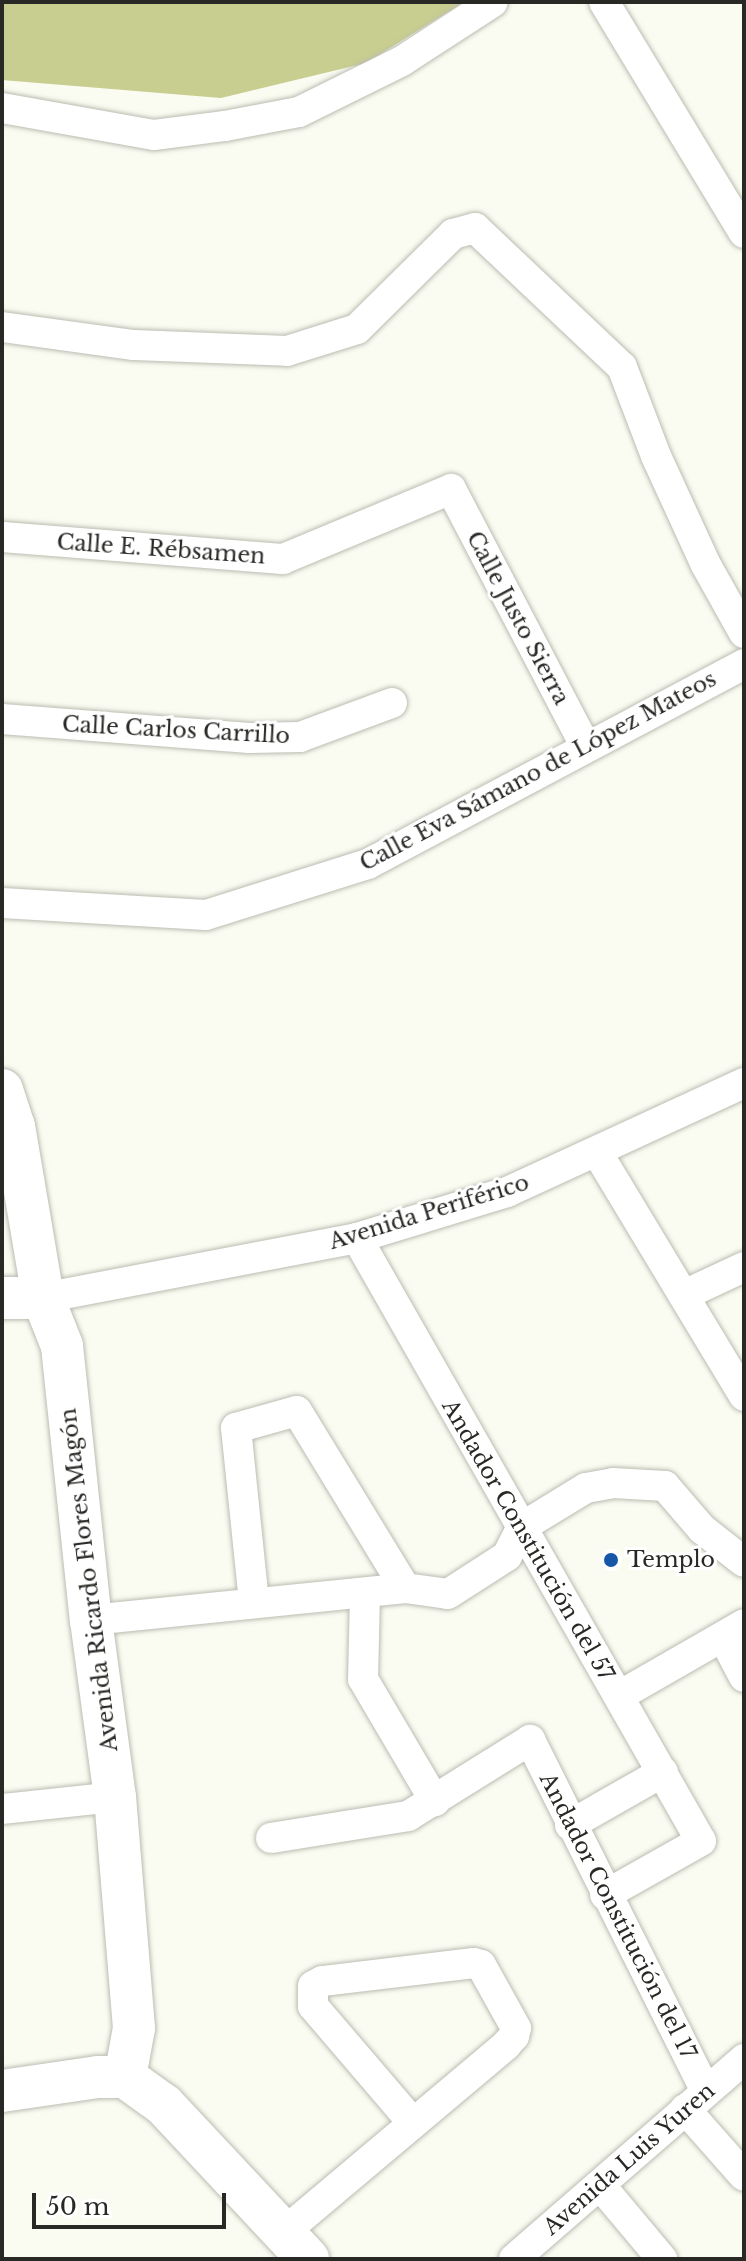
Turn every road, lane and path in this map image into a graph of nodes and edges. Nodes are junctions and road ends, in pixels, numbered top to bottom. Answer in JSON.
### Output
{"nodes":[{"id":1,"x":493,"y":2,"type":"edge"},
{"id":2,"x":604,"y":2,"type":"edge"},
{"id":3,"x":2,"y":108,"type":"edge"},
{"id":4,"x":744,"y":233,"type":"edge"},
{"id":5,"x":2,"y":327,"type":"edge"},
{"id":6,"x":451,"y":489,"type":"joint"},
{"id":7,"x":2,"y":537,"type":"edge"},
{"id":8,"x":744,"y":633,"type":"edge"},
{"id":9,"x":744,"y":664,"type":"edge"},
{"id":10,"x":392,"y":703,"type":"dead end"},
{"id":11,"x":2,"y":719,"type":"edge"},
{"id":12,"x":586,"y":747,"type":"junction"},
{"id":13,"x":2,"y":903,"type":"edge"},
{"id":14,"x":744,"y":1083,"type":"edge"},
{"id":15,"x":2,"y":1090,"type":"edge"},
{"id":16,"x":597,"y":1152,"type":"junction"},
{"id":17,"x":357,"y":1238,"type":"junction"},
{"id":18,"x":744,"y":1267,"type":"edge"},
{"id":19,"x":684,"y":1295,"type":"junction"},
{"id":20,"x":2,"y":1298,"type":"edge"},
{"id":21,"x":43,"y":1298,"type":"junction"},
{"id":22,"x":744,"y":1396,"type":"edge"},
{"id":23,"x":522,"y":1527,"type":"junction"},
{"id":24,"x":744,"y":1562,"type":"edge"},
{"id":25,"x":405,"y":1588,"type":"junction"},
{"id":26,"x":365,"y":1593,"type":"junction"},
{"id":27,"x":254,"y":1602,"type":"junction"},
{"id":28,"x":91,"y":1620,"type":"junction"},
{"id":29,"x":733,"y":1630,"type":"edge"},
{"id":30,"x":744,"y":1677,"type":"edge"},
{"id":31,"x":619,"y":1696,"type":"junction"},
{"id":32,"x":663,"y":1772,"type":"junction"},
{"id":33,"x":115,"y":1797,"type":"junction"},
{"id":34,"x":435,"y":1801,"type":"junction"},
{"id":35,"x":2,"y":1809,"type":"edge"},
{"id":36,"x":570,"y":1825,"type":"junction"},
{"id":37,"x":271,"y":1838,"type":"dead end"},
{"id":38,"x":605,"y":1895,"type":"junction"},
{"id":39,"x":744,"y":2059,"type":"edge"},
{"id":40,"x":125,"y":2077,"type":"junction"},
{"id":41,"x":2,"y":2091,"type":"edge"},
{"id":42,"x":696,"y":2100,"type":"junction"},
{"id":43,"x":413,"y":2123,"type":"junction"},
{"id":44,"x":744,"y":2176,"type":"edge"},
{"id":45,"x":600,"y":2185,"type":"junction"},
{"id":46,"x":296,"y":2246,"type":"edge"},
{"id":47,"x":515,"y":2258,"type":"edge"},
{"id":48,"x":662,"y":2259,"type":"edge"}],
"edges":[{"from":1,"to":3,"type":"street"},
{"from":2,"to":4,"type":"street"},
{"from":5,"to":8,"type":"street"},
{"from":6,"to":7,"type":"street","name":"Calle E. Rébsamen"},
{"from":6,"to":12,"type":"street","name":"Calle Justo Sierra"},
{"from":9,"to":12,"type":"street","name":"Calle Eva Sámano de López Mateos"},
{"from":10,"to":11,"type":"street","name":"Calle Carlos Carrillo"},
{"from":12,"to":13,"type":"street","name":"Calle Eva Sámano de López Mateos"},
{"from":14,"to":16,"type":"street","name":"Avenida Periférico"},
{"from":15,"to":21,"type":"street","name":"Avenida Ricardo Flores Magón"},
{"from":16,"to":17,"type":"street","name":"Avenida Periférico"},
{"from":16,"to":19,"type":"street"},
{"from":17,"to":21,"type":"street","name":"Avenida Periférico"},
{"from":17,"to":23,"type":"street","name":"Andador Constitución del 57"},
{"from":18,"to":19,"type":"street"},
{"from":19,"to":22,"type":"street"},
{"from":20,"to":21,"type":"street","name":"Avenida Periférico"},
{"from":21,"to":28,"type":"street","name":"Avenida Ricardo Flores Magón"},
{"from":23,"to":24,"type":"street"},
{"from":23,"to":25,"type":"street"},
{"from":23,"to":31,"type":"street","name":"Andador Constitución del 57"},
{"from":25,"to":26,"type":"street"},
{"from":25,"to":27,"type":"street"},
{"from":26,"to":27,"type":"street"},
{"from":26,"to":34,"type":"street"},
{"from":27,"to":28,"type":"street"},
{"from":28,"to":33,"type":"street","name":"Avenida Ricardo Flores Magón"},
{"from":29,"to":30,"type":"street"},
{"from":29,"to":31,"type":"street"},
{"from":31,"to":32,"type":"street","name":"Andador Constitución del 57"},
{"from":32,"to":36,"type":"street"},
{"from":32,"to":38,"type":"street","name":"Andador Constitución del 57"},
{"from":33,"to":35,"type":"street"},
{"from":33,"to":40,"type":"street","name":"Avenida Ricardo Flores Magón"},
{"from":34,"to":36,"type":"street","name":"Andador Constitución del 17"},
{"from":34,"to":37,"type":"street"},
{"from":36,"to":38,"type":"street","name":"Andador Constitución del 17"},
{"from":38,"to":42,"type":"street","name":"Andador Constitución del 17"},
{"from":39,"to":42,"type":"street","name":"Avenida Luis Yuren"},
{"from":40,"to":41,"type":"street"},
{"from":40,"to":46,"type":"street"},
{"from":42,"to":44,"type":"street","name":"Andador Constitución del 17"},
{"from":42,"to":45,"type":"street","name":"Avenida Luis Yuren"},
{"from":43,"to":43,"type":"street"},
{"from":43,"to":46,"type":"street"},
{"from":45,"to":47,"type":"street","name":"Avenida Luis Yuren"},
{"from":45,"to":48,"type":"street"}]}
